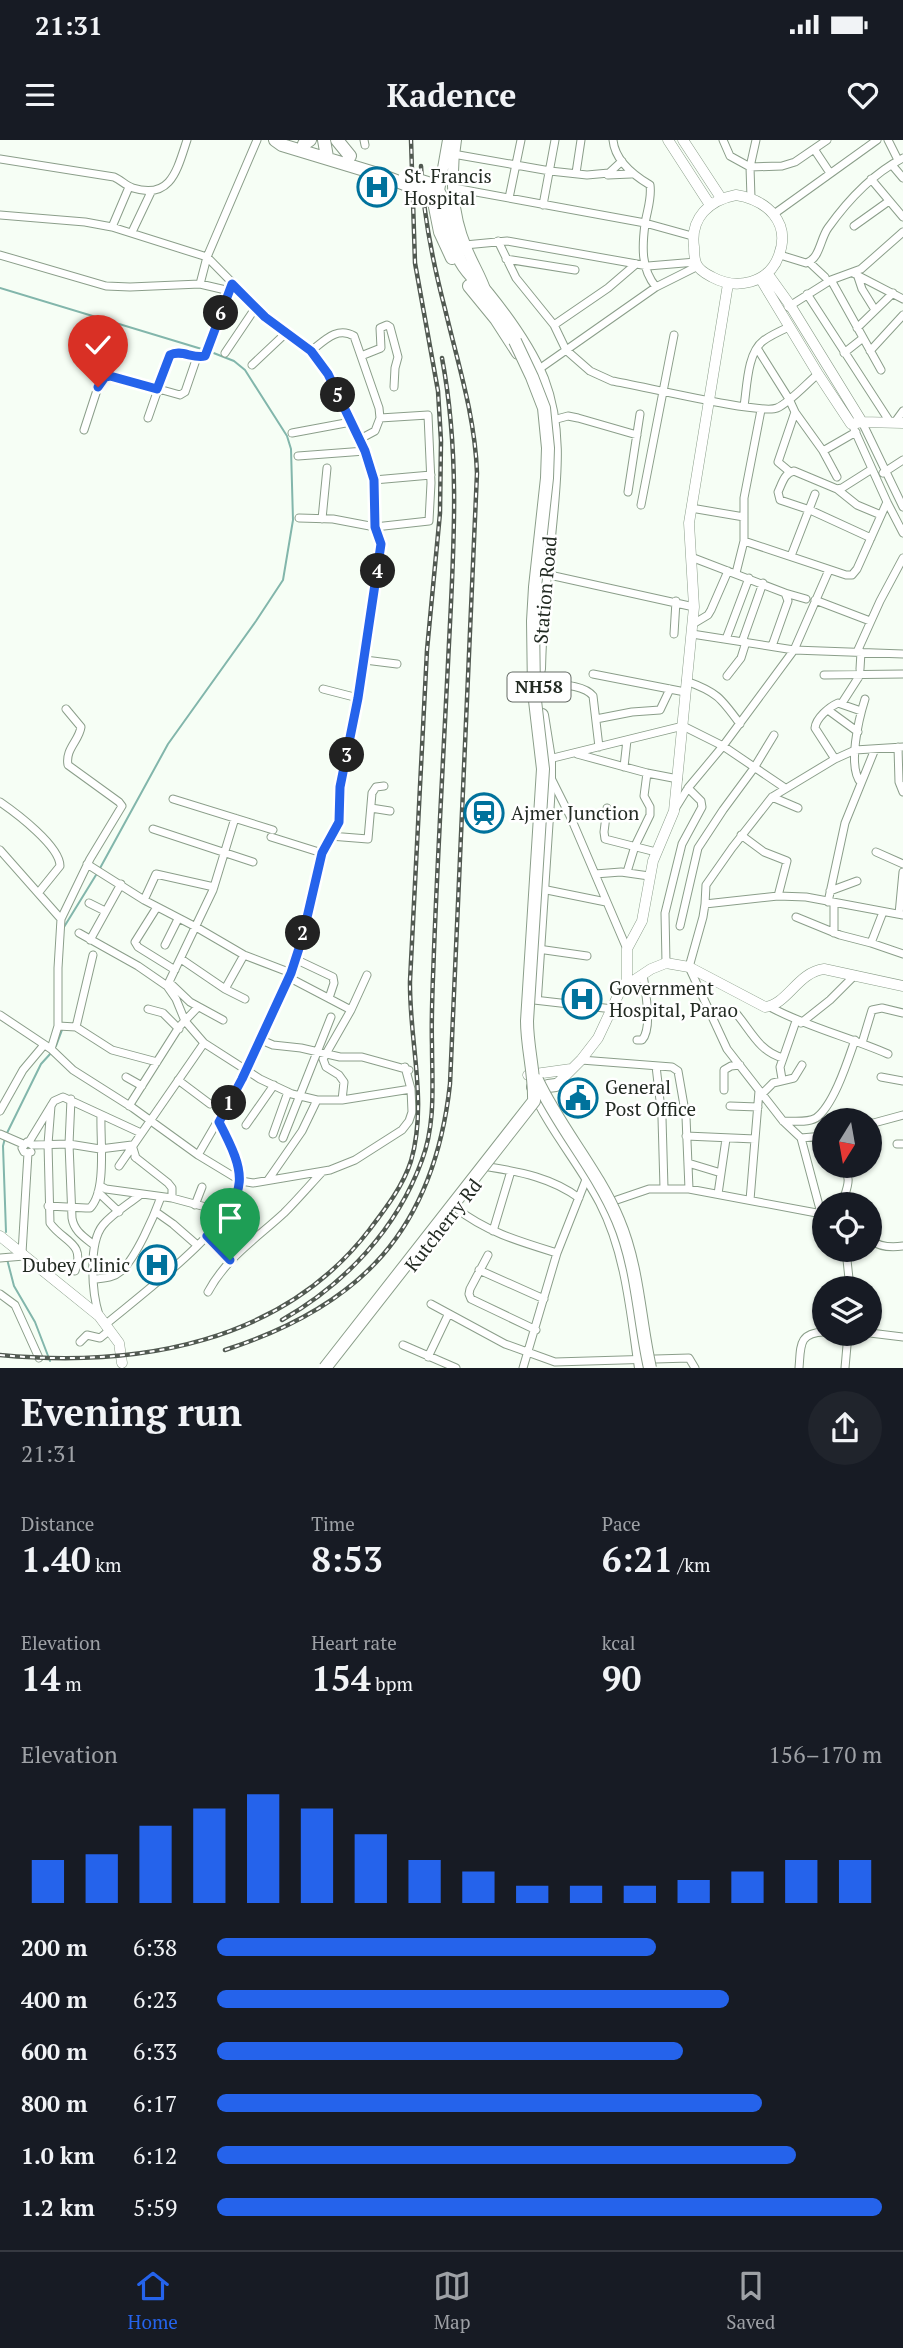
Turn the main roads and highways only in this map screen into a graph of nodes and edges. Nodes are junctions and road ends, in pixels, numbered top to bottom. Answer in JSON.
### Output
{"nodes":[{"id":1,"x":275,"y":140,"type":"edge"},
{"id":2,"x":285,"y":140,"type":"edge"},
{"id":3,"x":448,"y":140,"type":"edge"},
{"id":4,"x":456,"y":140,"type":"edge"},
{"id":5,"x":307,"y":142,"type":"edge"},
{"id":6,"x":331,"y":148,"type":"edge"},
{"id":7,"x":381,"y":171,"type":"junction"},
{"id":8,"x":434,"y":194,"type":"junction"},
{"id":9,"x":483,"y":295,"type":"junction"},
{"id":10,"x":513,"y":336,"type":"junction"},
{"id":11,"x":541,"y":1088,"type":"junction"},
{"id":12,"x":608,"y":1203,"type":"junction"},
{"id":13,"x":647,"y":1365,"type":"edge"},
{"id":14,"x":318,"y":1368,"type":"edge"},
{"id":15,"x":324,"y":1368,"type":"edge"},
{"id":16,"x":331,"y":1368,"type":"edge"}],
"edges":[{"from":1,"to":6,"type":"highway"},
{"from":2,"to":5,"type":"highway"},
{"from":3,"to":8,"type":"main road"},
{"from":4,"to":9,"type":"main road","name":"Station Road"},
{"from":5,"to":6,"type":"highway"},
{"from":6,"to":7,"type":"highway"},
{"from":6,"to":7,"type":"highway"},
{"from":7,"to":8,"type":"highway","bridge":true},
{"from":8,"to":9,"type":"highway","name":"Station Road","number":"NH58"},
{"from":9,"to":10,"type":"highway","name":"Station Road","number":"NH58"},
{"from":10,"to":11,"type":"highway","bridge":true},
{"from":10,"to":11,"type":"highway","name":"Station Road","number":"NH58"},
{"from":10,"to":13,"type":"highway","bridge":true},
{"from":11,"to":12,"type":"highway","number":"NH58"},
{"from":11,"to":12,"type":"highway","number":"NH58"},
{"from":11,"to":13,"type":"highway","bridge":true},
{"from":11,"to":14,"type":"highway"},
{"from":11,"to":15,"type":"highway","bridge":true},
{"from":11,"to":16,"type":"highway","name":"Kutcherry Rd"},
{"from":12,"to":13,"type":"highway","number":"NH58"}]}
